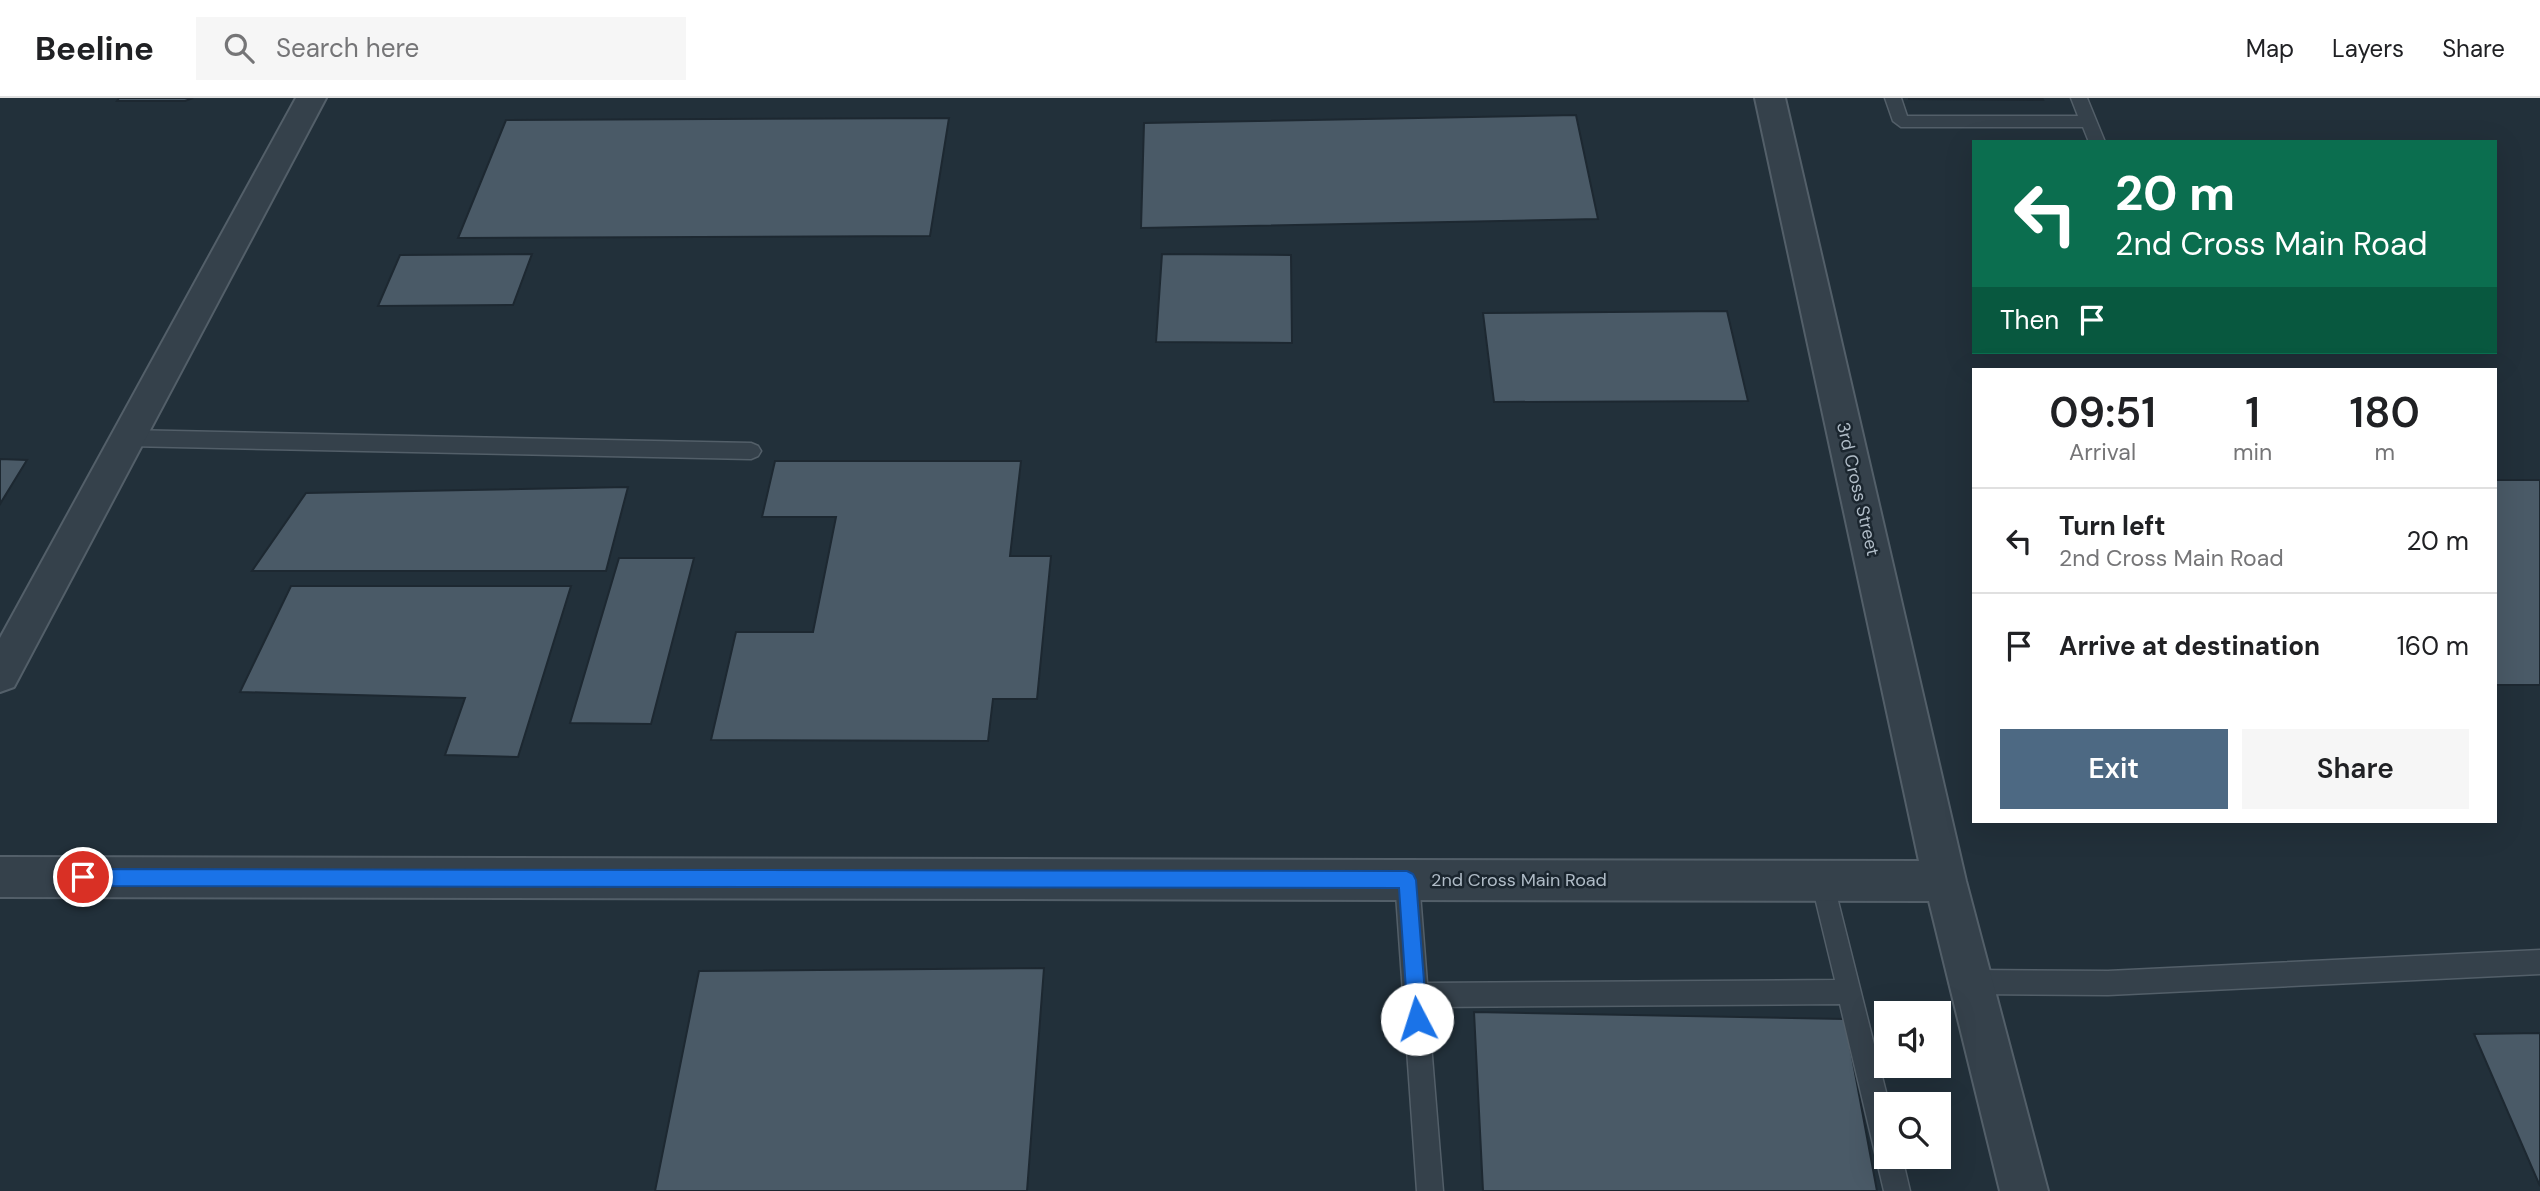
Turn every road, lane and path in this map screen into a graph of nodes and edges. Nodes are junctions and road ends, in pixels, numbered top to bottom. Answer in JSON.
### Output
{"nodes":[{"id":1,"x":312,"y":98,"type":"edge"},
{"id":2,"x":1770,"y":98,"type":"edge"},
{"id":3,"x":1893,"y":98,"type":"edge"},
{"id":4,"x":2079,"y":98,"type":"edge"},
{"id":5,"x":2089,"y":122,"type":"junction"},
{"id":6,"x":2097,"y":140,"type":"edge"},
{"id":7,"x":127,"y":438,"type":"junction"},
{"id":8,"x":751,"y":451,"type":"dead end"},
{"id":9,"x":0,"y":675,"type":"edge"},
{"id":10,"x":0,"y":877,"type":"edge"},
{"id":11,"x":1407,"y":880,"type":"junction"},
{"id":12,"x":1823,"y":881,"type":"junction"},
{"id":13,"x":1945,"y":881,"type":"junction"},
{"id":14,"x":2540,"y":962,"type":"edge"},
{"id":15,"x":1971,"y":982,"type":"junction"},
{"id":16,"x":1850,"y":992,"type":"junction"},
{"id":17,"x":1415,"y":995,"type":"junction"},
{"id":18,"x":1874,"y":1094,"type":"edge"},
{"id":19,"x":1892,"y":1169,"type":"edge"},
{"id":20,"x":1430,"y":1191,"type":"edge"},
{"id":21,"x":1897,"y":1191,"type":"edge"},
{"id":22,"x":2024,"y":1191,"type":"edge"}],
"edges":[{"from":1,"to":7,"type":"street"},
{"from":2,"to":13,"type":"street","name":"3rd Cross Street"},
{"from":3,"to":5,"type":"lane"},
{"from":4,"to":5,"type":"lane"},
{"from":5,"to":6,"type":"lane"},
{"from":7,"to":8,"type":"lane"},
{"from":7,"to":9,"type":"street"},
{"from":10,"to":11,"type":"street","name":"2nd Cross Main Road"},
{"from":11,"to":12,"type":"street","name":"2nd Cross Main Road"},
{"from":11,"to":17,"type":"lane"},
{"from":12,"to":13,"type":"street","name":"2nd Cross Main Road"},
{"from":12,"to":16,"type":"lane"},
{"from":13,"to":15,"type":"street","name":"3rd Cross Street"},
{"from":14,"to":15,"type":"lane"},
{"from":15,"to":22,"type":"street","name":"3rd Cross Street"},
{"from":16,"to":17,"type":"lane"},
{"from":16,"to":18,"type":"lane"},
{"from":17,"to":20,"type":"lane"},
{"from":19,"to":21,"type":"lane"}]}
